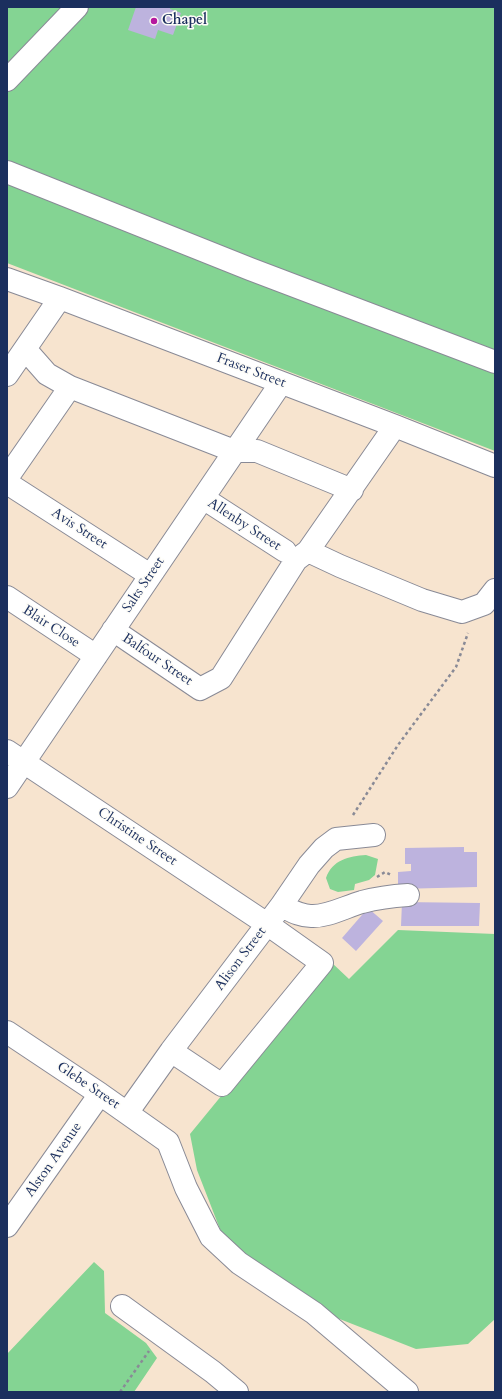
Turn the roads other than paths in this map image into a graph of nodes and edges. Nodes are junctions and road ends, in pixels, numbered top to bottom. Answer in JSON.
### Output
{"nodes":[{"id":1,"x":77,"y":7,"type":"edge"},
{"id":2,"x":7,"y":80,"type":"edge"},
{"id":3,"x":7,"y":172,"type":"edge"},
{"id":4,"x":7,"y":279,"type":"edge"},
{"id":5,"x":60,"y":298,"type":"junction"},
{"id":6,"x":14,"y":362,"type":"edge"},
{"id":7,"x":495,"y":362,"type":"edge"},
{"id":8,"x":281,"y":383,"type":"junction"},
{"id":9,"x":70,"y":387,"type":"junction"},
{"id":10,"x":395,"y":426,"type":"junction"},
{"id":11,"x":234,"y":451,"type":"junction"},
{"id":12,"x":495,"y":466,"type":"edge"},
{"id":13,"x":7,"y":478,"type":"edge"},
{"id":14,"x":7,"y":482,"type":"edge"},
{"id":15,"x":352,"y":490,"type":"junction"},
{"id":16,"x":203,"y":498,"type":"junction"},
{"id":17,"x":285,"y":551,"type":"dead end"},
{"id":18,"x":308,"y":551,"type":"junction"},
{"id":19,"x":150,"y":575,"type":"junction"},
{"id":20,"x":495,"y":590,"type":"edge"},
{"id":21,"x":7,"y":597,"type":"edge"},
{"id":22,"x":113,"y":630,"type":"junction"},
{"id":23,"x":96,"y":656,"type":"junction"},
{"id":24,"x":16,"y":756,"type":"edge"},
{"id":25,"x":7,"y":786,"type":"edge"},
{"id":26,"x":374,"y":835,"type":"dead end"},
{"id":27,"x":408,"y":894,"type":"dead end"},
{"id":28,"x":282,"y":906,"type":"junction"},
{"id":29,"x":267,"y":924,"type":"junction"},
{"id":30,"x":7,"y":1032,"type":"edge"},
{"id":31,"x":170,"y":1051,"type":"junction"},
{"id":32,"x":100,"y":1094,"type":"junction"},
{"id":33,"x":127,"y":1113,"type":"junction"},
{"id":34,"x":7,"y":1226,"type":"edge"},
{"id":35,"x":122,"y":1306,"type":"dead end"},
{"id":36,"x":237,"y":1392,"type":"edge"},
{"id":37,"x":407,"y":1392,"type":"edge"}],
"edges":[{"from":1,"to":2,"type":"street"},
{"from":3,"to":7,"type":"street"},
{"from":4,"to":5,"type":"street","name":"Fraser Street"},
{"from":5,"to":6,"type":"street"},
{"from":5,"to":8,"type":"street","name":"Fraser Street"},
{"from":6,"to":9,"type":"street"},
{"from":8,"to":10,"type":"street","name":"Fraser Street"},
{"from":8,"to":11,"type":"street","name":"Salts Street"},
{"from":9,"to":11,"type":"street"},
{"from":9,"to":13,"type":"street"},
{"from":10,"to":12,"type":"street","name":"Fraser Street"},
{"from":10,"to":15,"type":"street"},
{"from":11,"to":15,"type":"street"},
{"from":11,"to":16,"type":"street","name":"Salts Street"},
{"from":14,"to":19,"type":"street","name":"Avis Street"},
{"from":15,"to":18,"type":"street"},
{"from":16,"to":17,"type":"street","name":"Allenby Street"},
{"from":16,"to":19,"type":"street","name":"Salts Street"},
{"from":18,"to":20,"type":"street"},
{"from":18,"to":22,"type":"street","name":"Balfour Street"},
{"from":19,"to":22,"type":"street","name":"Salts Street"},
{"from":21,"to":23,"type":"street","name":"Blair Close"},
{"from":22,"to":23,"type":"street","name":"Salts Street"},
{"from":23,"to":24,"type":"street","name":"Salts Street"},
{"from":24,"to":25,"type":"street","name":"Salts Street"},
{"from":24,"to":29,"type":"street","name":"Christine Street"},
{"from":26,"to":28,"type":"street","name":"Alison Street"},
{"from":27,"to":28,"type":"street"},
{"from":28,"to":29,"type":"street","name":"Alison Street"},
{"from":29,"to":31,"type":"street","name":"Alison Street"},
{"from":29,"to":31,"type":"street","name":"Christine Street"},
{"from":30,"to":32,"type":"street","name":"Glebe Street"},
{"from":31,"to":33,"type":"street","name":"Alison Street"},
{"from":32,"to":33,"type":"street","name":"Glebe Street"},
{"from":32,"to":34,"type":"street","name":"Alston Avenue"},
{"from":33,"to":37,"type":"street","name":"Glebe Street"},
{"from":35,"to":36,"type":"street"}]}
